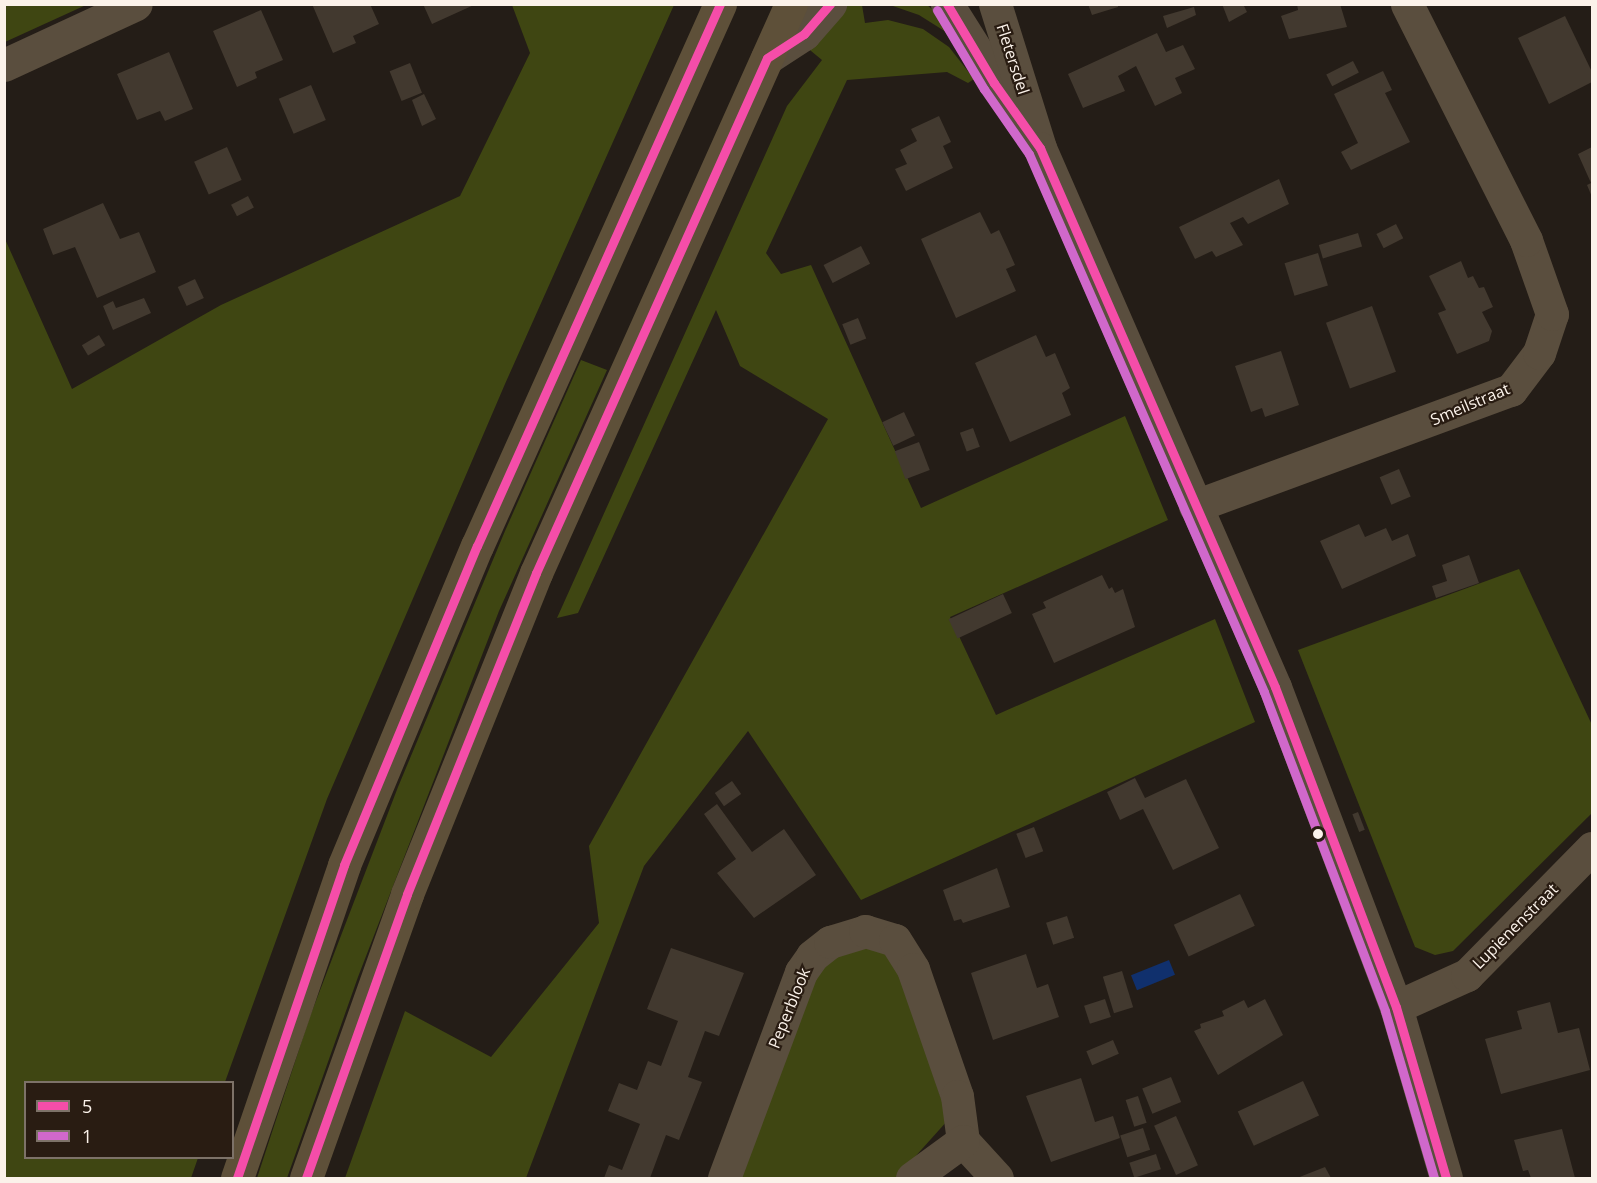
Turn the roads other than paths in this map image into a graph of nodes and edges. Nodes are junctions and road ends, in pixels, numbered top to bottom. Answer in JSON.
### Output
{"nodes":[{"id":1,"x":136,"y":4,"type":"edge"},
{"id":2,"x":720,"y":4,"type":"edge"},
{"id":3,"x":791,"y":4,"type":"edge"},
{"id":4,"x":830,"y":4,"type":"edge"},
{"id":5,"x":947,"y":4,"type":"edge"},
{"id":6,"x":995,"y":4,"type":"edge"},
{"id":7,"x":1407,"y":4,"type":"edge"},
{"id":8,"x":767,"y":58,"type":"junction"},
{"id":9,"x":4,"y":65,"type":"edge"},
{"id":10,"x":1040,"y":148,"type":"junction"},
{"id":11,"x":1195,"y":506,"type":"junction"},
{"id":12,"x":1593,"y":848,"type":"edge"},
{"id":13,"x":1396,"y":1007,"type":"junction"},
{"id":14,"x":963,"y":1141,"type":"junction"},
{"id":15,"x":237,"y":1179,"type":"edge"},
{"id":16,"x":306,"y":1179,"type":"edge"},
{"id":17,"x":724,"y":1179,"type":"edge"},
{"id":18,"x":912,"y":1179,"type":"edge"},
{"id":19,"x":997,"y":1179,"type":"edge"},
{"id":20,"x":1446,"y":1179,"type":"edge"}],
"edges":[{"from":1,"to":9,"type":"street"},
{"from":2,"to":15,"type":"main road"},
{"from":3,"to":8,"type":"main road"},
{"from":4,"to":8,"type":"street"},
{"from":5,"to":10,"type":"street","name":"Fletersdel"},
{"from":6,"to":10,"type":"street","name":"Fletersdel"},
{"from":7,"to":11,"type":"street","name":"Smeilstraat"},
{"from":8,"to":16,"type":"main road"},
{"from":10,"to":11,"type":"street","name":"Fletersdel"},
{"from":11,"to":13,"type":"street","name":"Fletersdel"},
{"from":12,"to":13,"type":"street","name":"Lupienenstraat"},
{"from":13,"to":20,"type":"street","name":"Fletersdel"},
{"from":14,"to":17,"type":"street","name":"Peperblook"},
{"from":14,"to":18,"type":"street"},
{"from":14,"to":19,"type":"street"}]}
